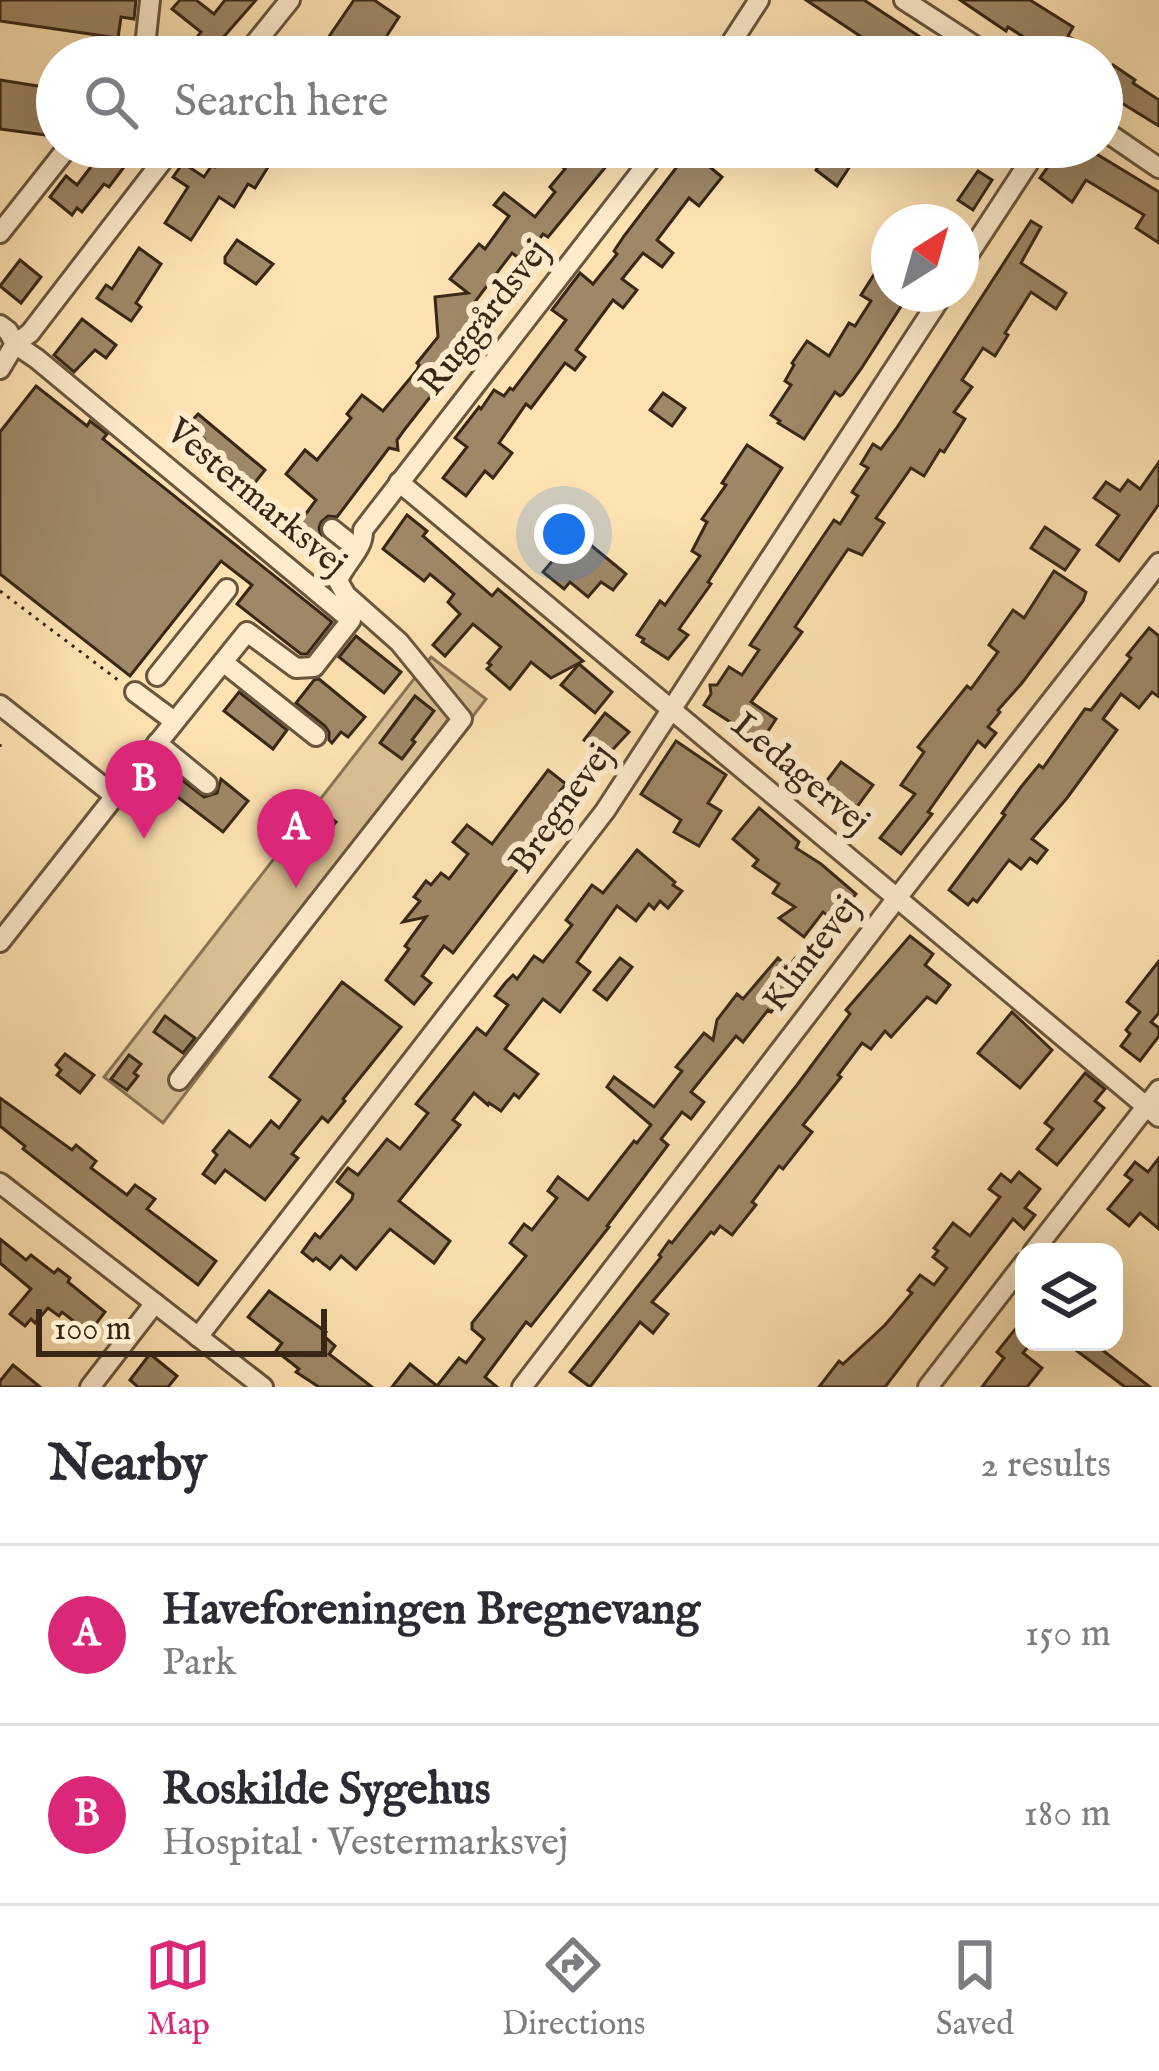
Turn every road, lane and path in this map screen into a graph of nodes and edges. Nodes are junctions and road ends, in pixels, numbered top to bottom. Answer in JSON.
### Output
{"nodes":[{"id":1,"x":150,"y":0,"type":"edge"},
{"id":2,"x":290,"y":0,"type":"edge"},
{"id":3,"x":759,"y":0,"type":"edge"},
{"id":4,"x":904,"y":0,"type":"edge"},
{"id":5,"x":146,"y":36,"type":"edge"},
{"id":6,"x":261,"y":36,"type":"edge"},
{"id":7,"x":736,"y":36,"type":"edge"},
{"id":8,"x":960,"y":36,"type":"edge"},
{"id":9,"x":1123,"y":143,"type":"edge"},
{"id":10,"x":51,"y":168,"type":"edge"},
{"id":11,"x":156,"y":168,"type":"edge"},
{"id":12,"x":644,"y":168,"type":"edge"},
{"id":13,"x":1025,"y":168,"type":"edge"},
{"id":14,"x":1159,"y":168,"type":"edge"},
{"id":15,"x":0,"y":233,"type":"edge"},
{"id":16,"x":979,"y":239,"type":"edge"},
{"id":17,"x":931,"y":312,"type":"edge"},
{"id":18,"x":0,"y":325,"type":"edge"},
{"id":19,"x":15,"y":344,"type":"junction"},
{"id":20,"x":0,"y":369,"type":"edge"},
{"id":21,"x":399,"y":482,"type":"junction"},
{"id":22,"x":1159,"y":563,"type":"edge"},
{"id":23,"x":227,"y":589,"type":"dead end"},
{"id":24,"x":0,"y":591,"type":"edge"},
{"id":25,"x":196,"y":628,"type":"junction"},
{"id":26,"x":226,"y":658,"type":"junction"},
{"id":27,"x":157,"y":676,"type":"dead end"},
{"id":28,"x":135,"y":692,"type":"joint"},
{"id":29,"x":0,"y":705,"type":"edge"},
{"id":30,"x":672,"y":709,"type":"junction"},
{"id":31,"x":174,"y":722,"type":"junction"},
{"id":32,"x":316,"y":736,"type":"dead end"},
{"id":33,"x":157,"y":743,"type":"junction"},
{"id":34,"x":207,"y":784,"type":"dead end"},
{"id":35,"x":115,"y":796,"type":"junction"},
{"id":36,"x":896,"y":898,"type":"junction"},
{"id":37,"x":0,"y":942,"type":"edge"},
{"id":38,"x":179,"y":1080,"type":"dead end"},
{"id":39,"x":1155,"y":1104,"type":"edge"},
{"id":40,"x":0,"y":1183,"type":"edge"},
{"id":41,"x":1040,"y":1243,"type":"edge"},
{"id":42,"x":1015,"y":1276,"type":"edge"},
{"id":43,"x":155,"y":1303,"type":"junction"},
{"id":44,"x":198,"y":1337,"type":"junction"},
{"id":45,"x":90,"y":1387,"type":"edge"},
{"id":46,"x":263,"y":1387,"type":"edge"},
{"id":47,"x":522,"y":1387,"type":"edge"},
{"id":48,"x":928,"y":1387,"type":"edge"}],
"edges":[{"from":1,"to":5,"type":"street"},
{"from":2,"to":6,"type":"street"},
{"from":3,"to":7,"type":"street"},
{"from":4,"to":8,"type":"street"},
{"from":9,"to":14,"type":"street"},
{"from":10,"to":15,"type":"street"},
{"from":11,"to":19,"type":"street"},
{"from":12,"to":21,"type":"street","name":"Ruggårdsvej"},
{"from":13,"to":16,"type":"street"},
{"from":17,"to":30,"type":"street","name":"Bregnevej"},
{"from":18,"to":19,"type":"street","name":"Vestermarksvej"},
{"from":19,"to":20,"type":"street"},
{"from":19,"to":26,"type":"street","name":"Vestermarksvej"},
{"from":21,"to":30,"type":"street","name":"Ledagervej"},
{"from":21,"to":38,"type":"street","name":"Ruggårdsvej"},
{"from":22,"to":36,"type":"street","name":"Klintevej"},
{"from":23,"to":25,"type":"street"},
{"from":24,"to":28,"type":"path"},
{"from":25,"to":26,"type":"street"},
{"from":25,"to":27,"type":"street"},
{"from":26,"to":31,"type":"street","name":"Vestermarksvej"},
{"from":26,"to":32,"type":"street"},
{"from":28,"to":31,"type":"street"},
{"from":29,"to":35,"type":"street"},
{"from":30,"to":36,"type":"street","name":"Ledagervej"},
{"from":30,"to":44,"type":"street","name":"Bregnevej"},
{"from":31,"to":33,"type":"street","name":"Vestermarksvej"},
{"from":33,"to":34,"type":"street"},
{"from":33,"to":35,"type":"street","name":"Vestermarksvej"},
{"from":35,"to":37,"type":"street","name":"Vestermarksvej"},
{"from":36,"to":39,"type":"street","name":"Ledagervej"},
{"from":36,"to":47,"type":"street","name":"Klintevej"},
{"from":39,"to":41,"type":"street"},
{"from":40,"to":43,"type":"street"},
{"from":42,"to":48,"type":"street"},
{"from":43,"to":44,"type":"street"},
{"from":43,"to":45,"type":"street"},
{"from":44,"to":46,"type":"street"}]}
